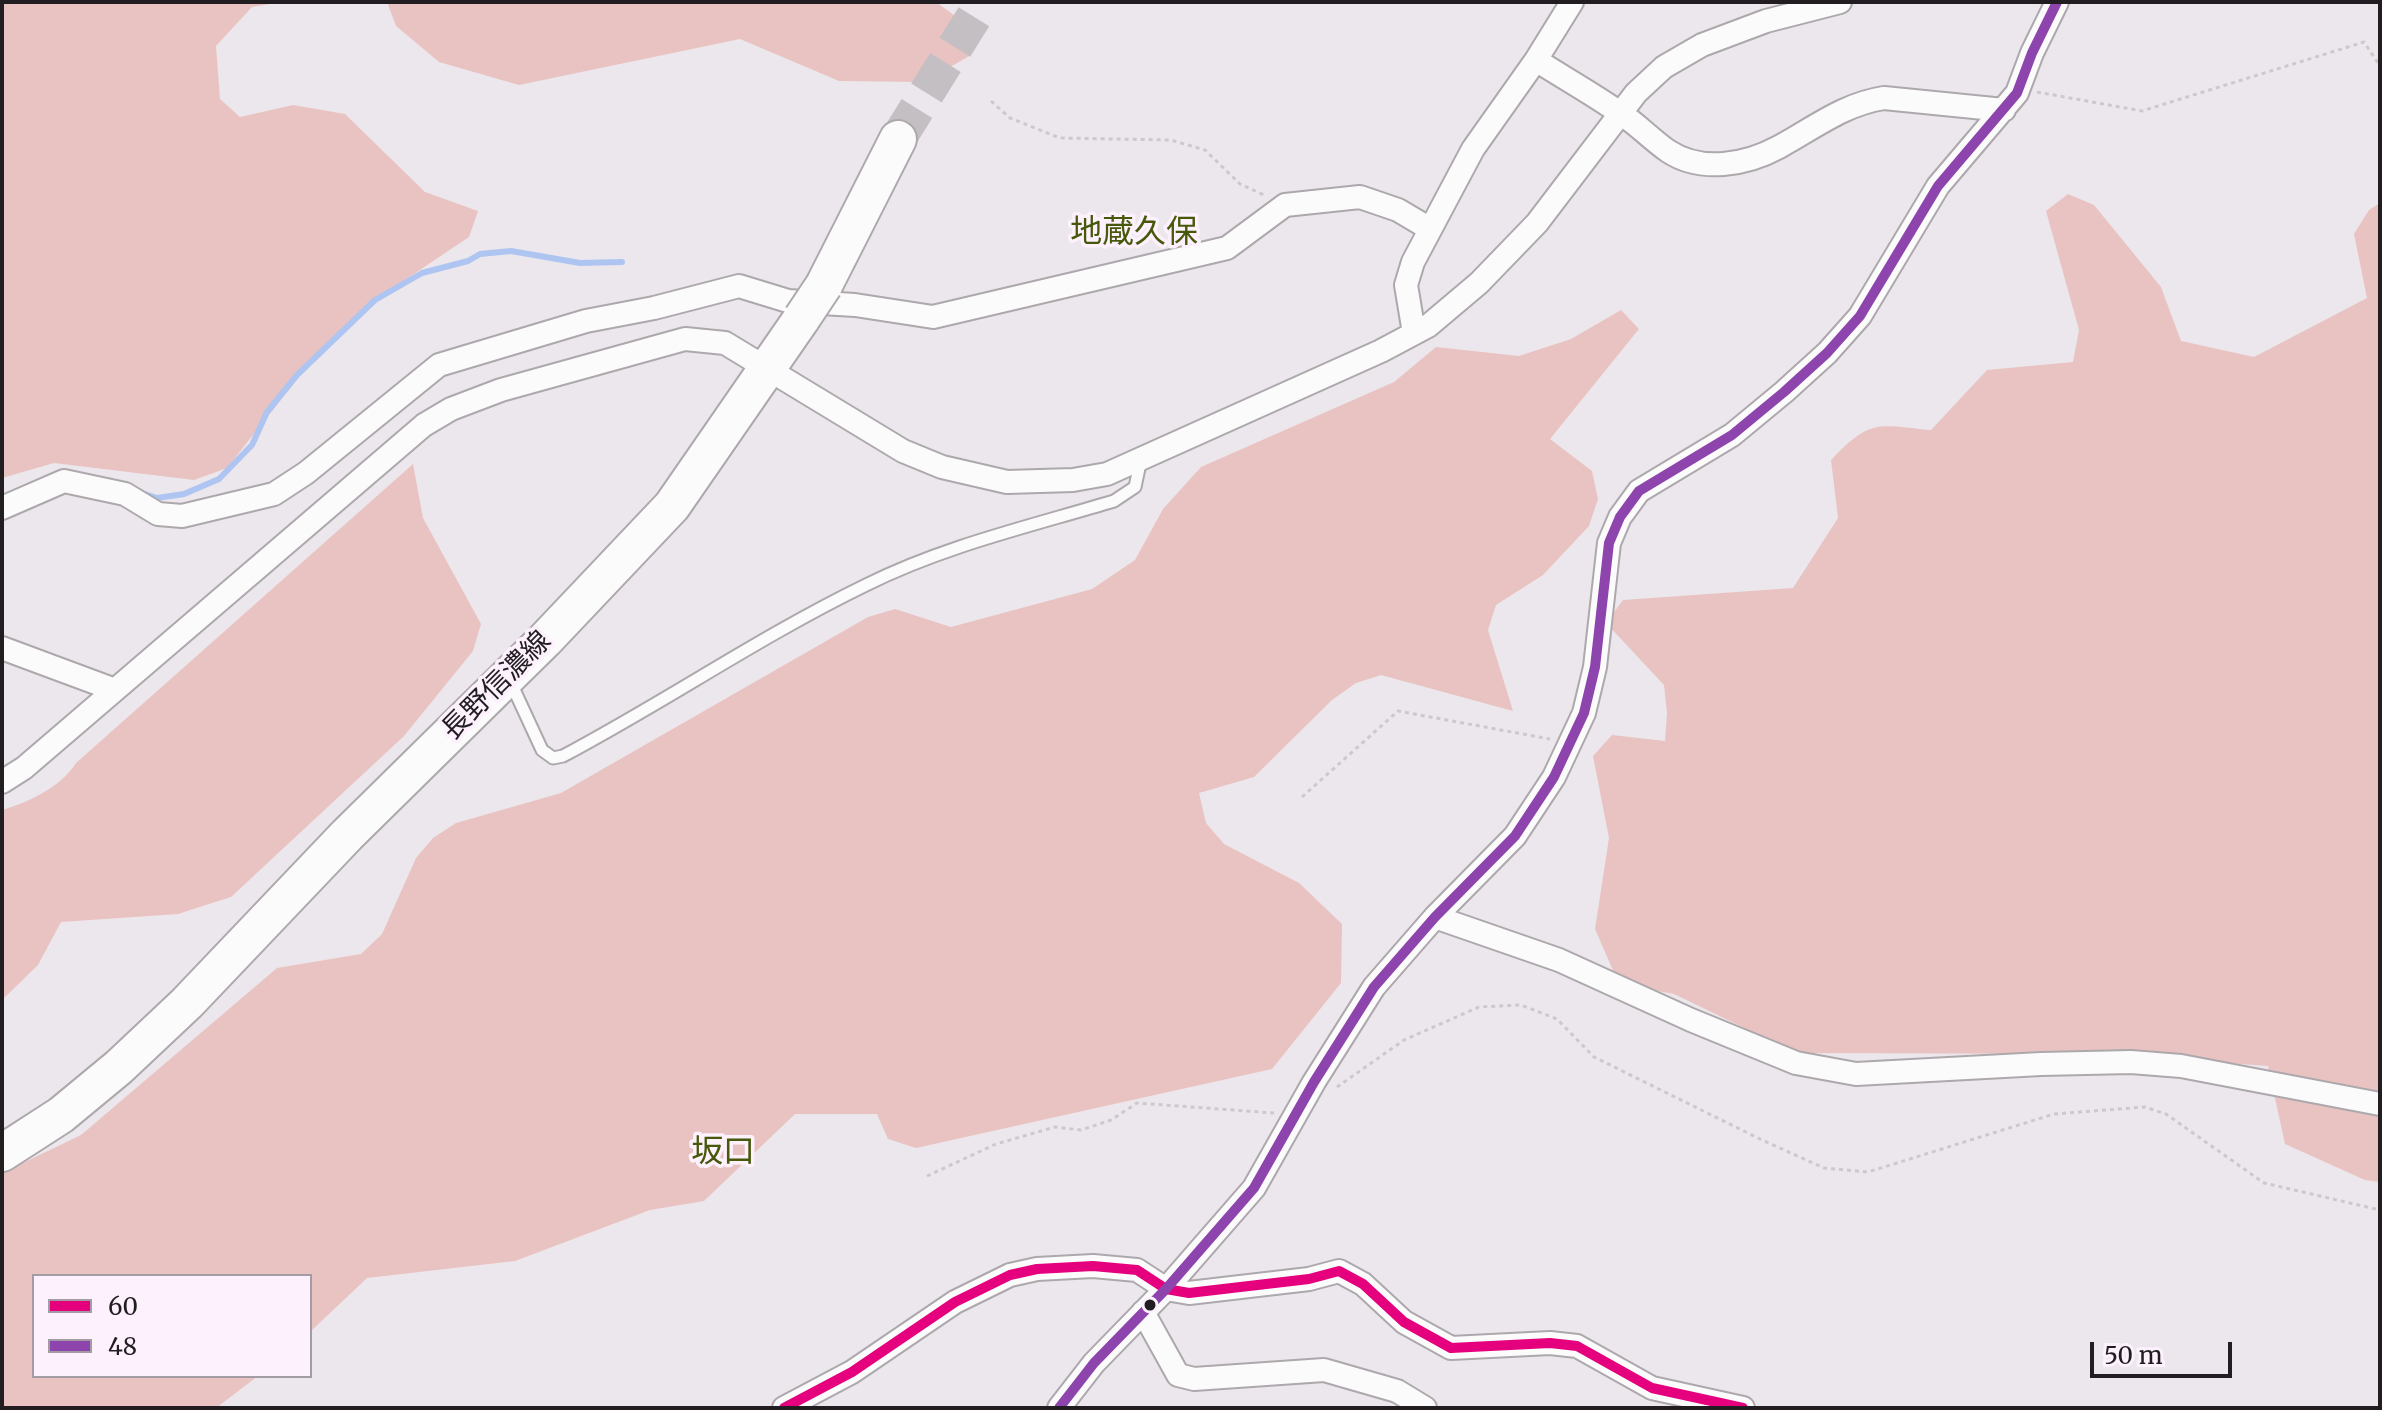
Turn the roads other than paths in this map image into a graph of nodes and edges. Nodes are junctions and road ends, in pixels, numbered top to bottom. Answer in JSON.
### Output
{"nodes":[{"id":1,"x":1840,"y":2,"type":"edge"},
{"id":2,"x":2057,"y":2,"type":"edge"},
{"id":3,"x":1577,"y":3,"type":"edge"},
{"id":4,"x":1536,"y":60,"type":"junction"},
{"id":5,"x":2004,"y":110,"type":"junction"},
{"id":6,"x":1621,"y":113,"type":"junction"},
{"id":7,"x":898,"y":139,"type":"tunnel mouth"},
{"id":8,"x":1430,"y":229,"type":"junction"},
{"id":9,"x":1414,"y":333,"type":"junction"},
{"id":10,"x":767,"y":369,"type":"junction"},
{"id":11,"x":1141,"y":458,"type":"junction"},
{"id":12,"x":2,"y":508,"type":"edge"},
{"id":13,"x":2,"y":648,"type":"edge"},
{"id":14,"x":508,"y":676,"type":"junction"},
{"id":15,"x":115,"y":690,"type":"junction"},
{"id":16,"x":2,"y":782,"type":"edge"},
{"id":17,"x":1435,"y":917,"type":"junction"},
{"id":18,"x":2380,"y":1104,"type":"edge"},
{"id":19,"x":2,"y":1153,"type":"edge"},
{"id":20,"x":1166,"y":1289,"type":"junction"},
{"id":21,"x":1143,"y":1312,"type":"junction"},
{"id":22,"x":784,"y":1408,"type":"edge"},
{"id":23,"x":1059,"y":1408,"type":"edge"},
{"id":24,"x":1425,"y":1408,"type":"edge"},
{"id":25,"x":1743,"y":1408,"type":"edge"}],
"edges":[{"from":1,"to":6,"type":"street"},
{"from":2,"to":5,"type":"street"},
{"from":3,"to":4,"type":"street"},
{"from":4,"to":6,"type":"street"},
{"from":4,"to":8,"type":"street"},
{"from":5,"to":6,"type":"street"},
{"from":5,"to":17,"type":"street"},
{"from":6,"to":9,"type":"street"},
{"from":7,"to":10,"type":"main road","name":"長野信濃線","bridge":true},
{"from":8,"to":9,"type":"street"},
{"from":8,"to":12,"type":"street"},
{"from":9,"to":11,"type":"street"},
{"from":10,"to":11,"type":"street"},
{"from":10,"to":14,"type":"main road","name":"長野信濃線"},
{"from":10,"to":15,"type":"street"},
{"from":11,"to":14,"type":"lane"},
{"from":13,"to":15,"type":"street"},
{"from":14,"to":19,"type":"main road","name":"長野信濃線"},
{"from":15,"to":16,"type":"street"},
{"from":17,"to":18,"type":"street"},
{"from":17,"to":20,"type":"street"},
{"from":20,"to":21,"type":"street"},
{"from":20,"to":22,"type":"street"},
{"from":20,"to":25,"type":"street"},
{"from":21,"to":23,"type":"street"},
{"from":21,"to":24,"type":"street"}]}
